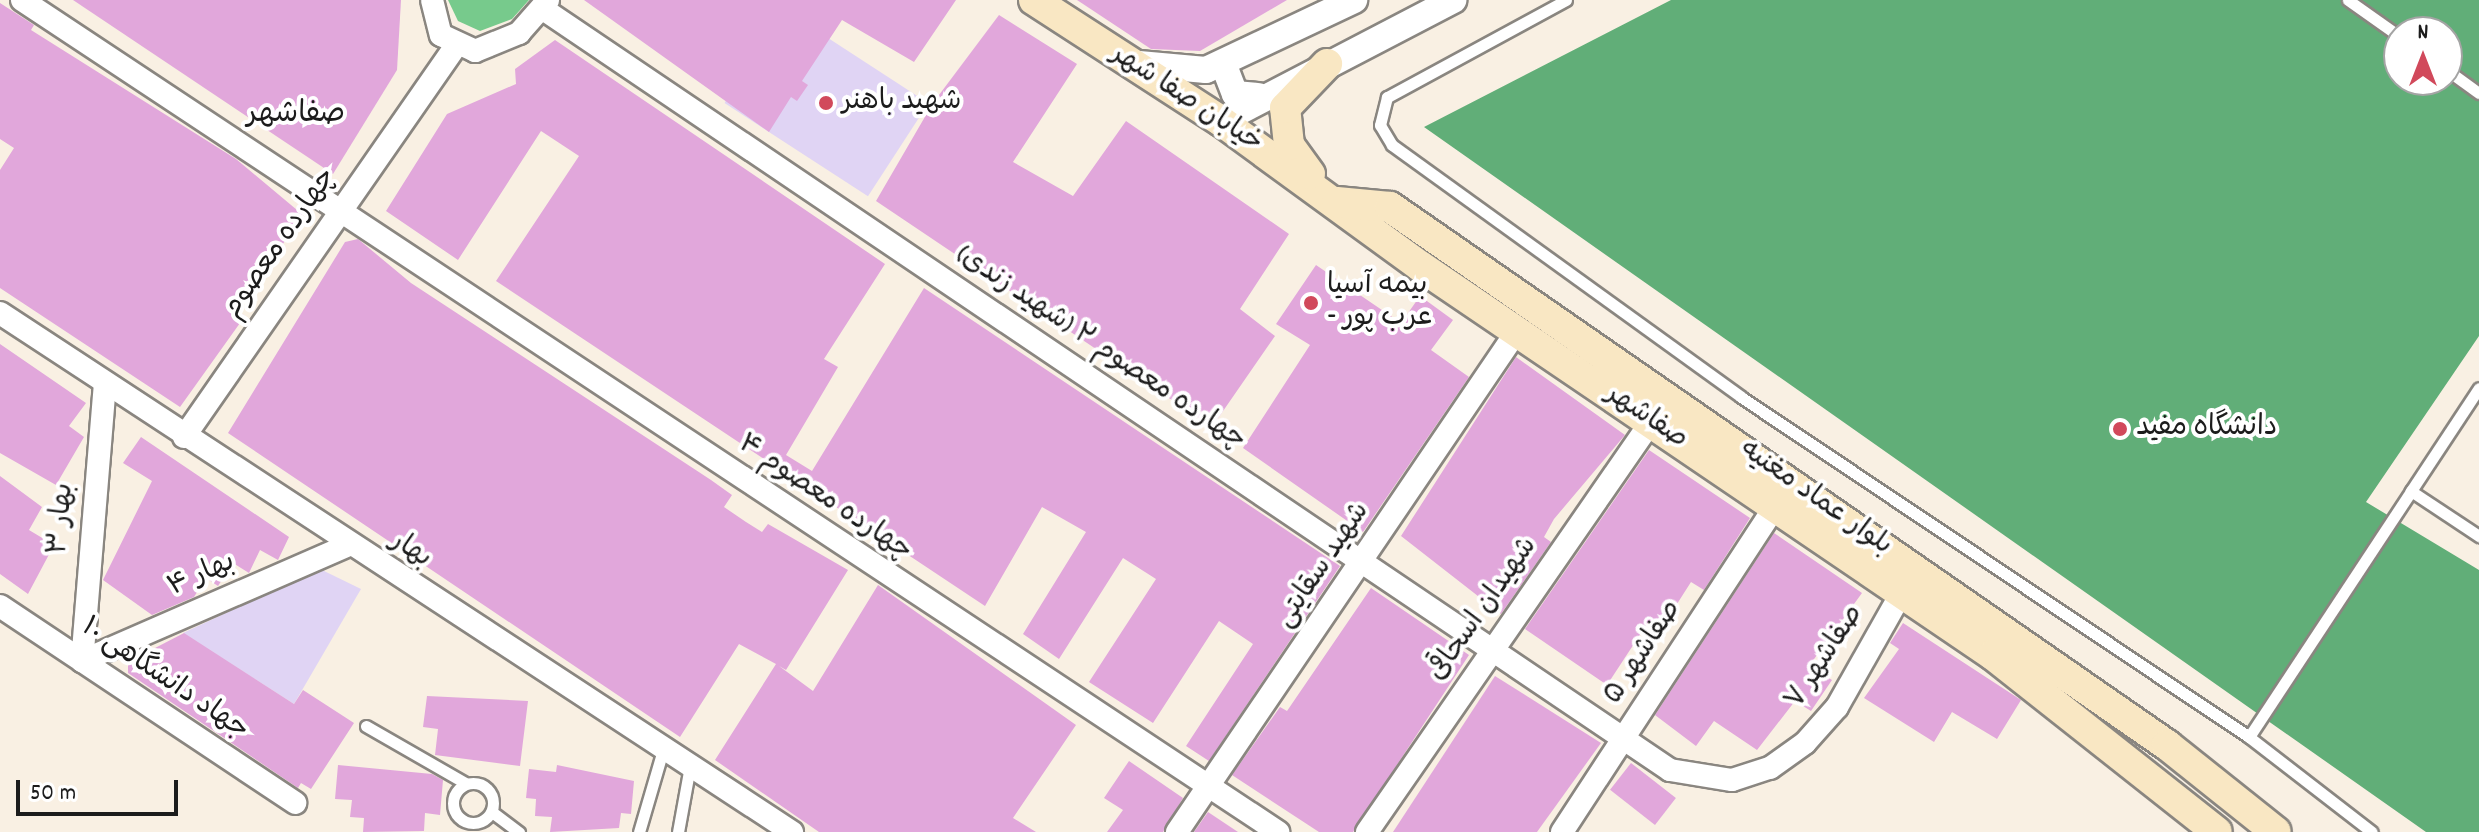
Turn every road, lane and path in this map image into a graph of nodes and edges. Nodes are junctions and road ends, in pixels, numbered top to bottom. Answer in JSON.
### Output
{"nodes":[{"id":1,"x":22,"y":0,"type":"edge"},
{"id":2,"x":432,"y":0,"type":"edge"},
{"id":3,"x":1034,"y":0,"type":"edge"},
{"id":4,"x":1354,"y":0,"type":"edge"},
{"id":5,"x":1453,"y":0,"type":"edge"},
{"id":6,"x":1566,"y":0,"type":"edge"},
{"id":7,"x":2348,"y":0,"type":"edge"},
{"id":8,"x":545,"y":4,"type":"edge"},
{"id":9,"x":2383,"y":25,"type":"edge"},
{"id":10,"x":456,"y":46,"type":"junction"},
{"id":11,"x":1118,"y":56,"type":"junction"},
{"id":12,"x":1223,"y":63,"type":"junction"},
{"id":13,"x":1327,"y":64,"type":"junction"},
{"id":14,"x":1259,"y":96,"type":"junction"},
{"id":15,"x":1221,"y":121,"type":"junction"},
{"id":16,"x":1337,"y":202,"type":"junction"},
{"id":17,"x":340,"y":212,"type":"junction"},
{"id":18,"x":0,"y":313,"type":"edge"},
{"id":19,"x":1517,"y":331,"type":"junction"},
{"id":20,"x":105,"y":383,"type":"junction"},
{"id":21,"x":2479,"y":388,"type":"edge"},
{"id":22,"x":1651,"y":422,"type":"junction"},
{"id":23,"x":184,"y":437,"type":"junction"},
{"id":24,"x":2411,"y":491,"type":"junction"},
{"id":25,"x":1775,"y":506,"type":"junction"},
{"id":26,"x":2479,"y":536,"type":"edge"},
{"id":27,"x":346,"y":546,"type":"junction"},
{"id":28,"x":1364,"y":563,"type":"junction"},
{"id":29,"x":1901,"y":594,"type":"junction"},
{"id":30,"x":0,"y":606,"type":"edge"},
{"id":31,"x":1493,"y":648,"type":"junction"},
{"id":32,"x":82,"y":661,"type":"junction"},
{"id":33,"x":366,"y":726,"type":"dead end"},
{"id":34,"x":2249,"y":737,"type":"junction"},
{"id":35,"x":1624,"y":739,"type":"junction"},
{"id":36,"x":663,"y":750,"type":"junction"},
{"id":37,"x":690,"y":766,"type":"junction"},
{"id":38,"x":465,"y":783,"type":"junction"},
{"id":39,"x":1205,"y":789,"type":"junction"},
{"id":40,"x":295,"y":803,"type":"dead end"},
{"id":41,"x":492,"y":812,"type":"junction"},
{"id":42,"x":519,"y":832,"type":"edge"},
{"id":43,"x":639,"y":832,"type":"edge"},
{"id":44,"x":678,"y":832,"type":"edge"},
{"id":45,"x":792,"y":832,"type":"edge"},
{"id":46,"x":1177,"y":832,"type":"edge"},
{"id":47,"x":1278,"y":832,"type":"edge"},
{"id":48,"x":1367,"y":832,"type":"edge"},
{"id":49,"x":1562,"y":832,"type":"edge"},
{"id":50,"x":2217,"y":832,"type":"edge"},
{"id":51,"x":2276,"y":832,"type":"edge"},
{"id":52,"x":2372,"y":832,"type":"edge"}],
"edges":[{"from":1,"to":17,"type":"street","name":"چهارده معصوم ۴"},
{"from":2,"to":10,"type":"street"},
{"from":3,"to":11,"type":"main road","name":"خیابان صفا شهر"},
{"from":4,"to":12,"type":"street"},
{"from":5,"to":13,"type":"street"},
{"from":6,"to":34,"type":"lane"},
{"from":7,"to":9,"type":"lane"},
{"from":8,"to":10,"type":"street"},
{"from":8,"to":28,"type":"street","name":"چهارده معصوم ۲ (شهید زندی)"},
{"from":10,"to":17,"type":"street","name":"چهارده معصوم"},
{"from":11,"to":12,"type":"street"},
{"from":11,"to":15,"type":"main road","name":"خیابان صفا شهر"},
{"from":12,"to":14,"type":"street"},
{"from":13,"to":14,"type":"street"},
{"from":13,"to":16,"type":"main road"},
{"from":14,"to":15,"type":"street"},
{"from":15,"to":16,"type":"main road","name":"خیابان صفا شهر"},
{"from":16,"to":19,"type":"main road","name":"صفاشهر"},
{"from":16,"to":51,"type":"main road","name":"بلوار عماد مغنیه"},
{"from":17,"to":23,"type":"street","name":"چهارده معصوم"},
{"from":17,"to":39,"type":"street","name":"چهارده معصوم ۴"},
{"from":18,"to":20,"type":"street","name":"بهار"},
{"from":19,"to":22,"type":"main road","name":"صفاشهر"},
{"from":19,"to":28,"type":"street","name":"شهید سقایتی"},
{"from":20,"to":23,"type":"street","name":"بهار"},
{"from":20,"to":32,"type":"street","name":"بهار ۳"},
{"from":21,"to":24,"type":"lane"},
{"from":22,"to":25,"type":"main road","name":"صفاشهر"},
{"from":22,"to":31,"type":"street","name":"شهیدان اسحاقی"},
{"from":23,"to":27,"type":"street","name":"بهار"},
{"from":24,"to":26,"type":"lane"},
{"from":24,"to":34,"type":"lane"},
{"from":25,"to":29,"type":"main road","name":"صفاشهر"},
{"from":25,"to":35,"type":"street","name":"صفاشهر ۵"},
{"from":27,"to":32,"type":"street","name":"بهار ۴"},
{"from":27,"to":36,"type":"street","name":"بهار"},
{"from":28,"to":31,"type":"street","name":"چهارده معصوم ۲ (شهید زندی)"},
{"from":28,"to":39,"type":"street","name":"شهید سقایتی"},
{"from":29,"to":35,"type":"street","name":"صفاشهر ۷"},
{"from":29,"to":50,"type":"main road","name":"صفاشهر"},
{"from":30,"to":32,"type":"street","name":"جهاد دانشگاهی ۱۰"},
{"from":31,"to":35,"type":"street","name":"چهارده معصوم ۲ (شهید زندی)"},
{"from":31,"to":48,"type":"street","name":"شهیدان اسحاقی"},
{"from":32,"to":40,"type":"street","name":"جهاد دانشگاهی ۱۰"},
{"from":33,"to":38,"type":"lane"},
{"from":34,"to":52,"type":"lane"},
{"from":35,"to":49,"type":"street","name":"صفاشهر ۵"},
{"from":36,"to":37,"type":"street","name":"بهار"},
{"from":36,"to":43,"type":"lane"},
{"from":37,"to":44,"type":"lane"},
{"from":37,"to":45,"type":"street","name":"بهار"},
{"from":38,"to":41,"type":"lane"},
{"from":38,"to":41,"type":"lane"},
{"from":39,"to":46,"type":"street","name":"شهید سقایتی"},
{"from":39,"to":47,"type":"street","name":"چهارده معصوم ۴"},
{"from":41,"to":42,"type":"lane"}]}
